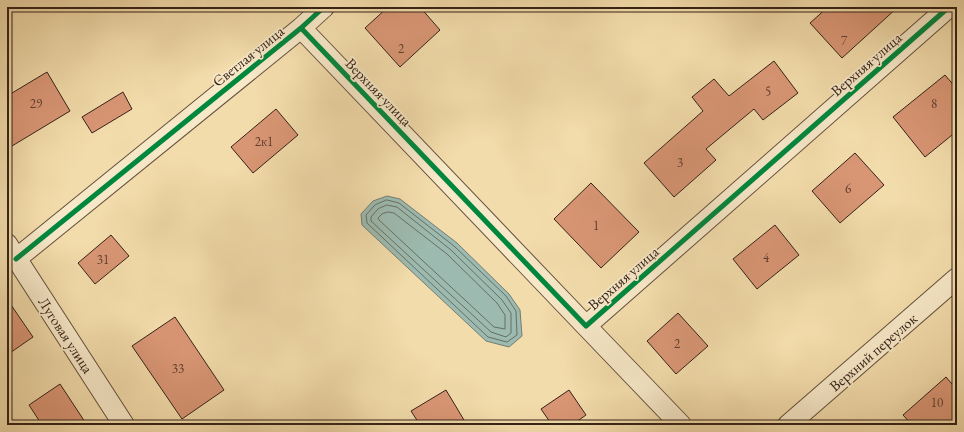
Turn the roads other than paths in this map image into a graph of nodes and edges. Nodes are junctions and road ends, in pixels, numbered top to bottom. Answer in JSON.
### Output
{"nodes":[{"id":1,"x":324,"y":7,"type":"edge"},
{"id":2,"x":949,"y":7,"type":"edge"},
{"id":3,"x":301,"y":28,"type":"junction"},
{"id":4,"x":12,"y":252,"type":"edge"},
{"id":5,"x":957,"y":278,"type":"edge"},
{"id":6,"x":586,"y":326,"type":"junction"},
{"id":7,"x":124,"y":425,"type":"edge"},
{"id":8,"x":681,"y":425,"type":"edge"},
{"id":9,"x":788,"y":425,"type":"edge"}],
"edges":[{"from":1,"to":3,"type":"street","name":"Светлая улица"},
{"from":2,"to":6,"type":"street","name":"Верхняя улица"},
{"from":3,"to":4,"type":"street","name":"Светлая улица"},
{"from":3,"to":6,"type":"street","name":"Верхняя улица"},
{"from":4,"to":7,"type":"street","name":"Луговая улица"},
{"from":5,"to":9,"type":"street","name":"Верхний переулок"},
{"from":6,"to":8,"type":"street"}]}
